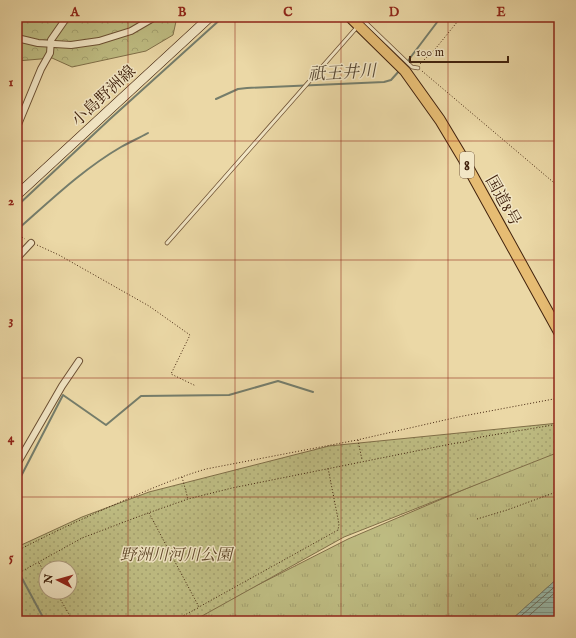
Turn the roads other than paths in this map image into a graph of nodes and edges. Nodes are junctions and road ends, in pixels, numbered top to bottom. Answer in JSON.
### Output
{"nodes":[{"id":1,"x":67,"y":17,"type":"edge"},
{"id":2,"x":155,"y":17,"type":"edge"},
{"id":3,"x":210,"y":17,"type":"edge"},
{"id":4,"x":350,"y":17,"type":"edge"},
{"id":5,"x":360,"y":21,"type":"edge"},
{"id":6,"x":17,"y":38,"type":"edge"},
{"id":7,"x":51,"y":44,"type":"junction"},
{"id":8,"x":418,"y":68,"type":"road end"},
{"id":9,"x":17,"y":126,"type":"edge"},
{"id":10,"x":17,"y":195,"type":"edge"},
{"id":11,"x":31,"y":243,"type":"road end"},
{"id":12,"x":168,"y":243,"type":"dead end"},
{"id":13,"x":17,"y":258,"type":"edge"},
{"id":14,"x":559,"y":332,"type":"edge"},
{"id":15,"x":79,"y":361,"type":"dead end"},
{"id":16,"x":17,"y":464,"type":"edge"}],
"edges":[{"from":1,"to":7,"type":"street"},
{"from":2,"to":7,"type":"street"},
{"from":3,"to":10,"type":"main road","name":"小島野洲線"},
{"from":4,"to":5,"type":"highway","name":"国道8号","number":"8"},
{"from":5,"to":8,"type":"lane"},
{"from":5,"to":12,"type":"lane"},
{"from":5,"to":14,"type":"highway","name":"国道8号","number":"8"},
{"from":6,"to":7,"type":"street"},
{"from":7,"to":9,"type":"street"},
{"from":11,"to":13,"type":"street"},
{"from":15,"to":16,"type":"street"}]}
